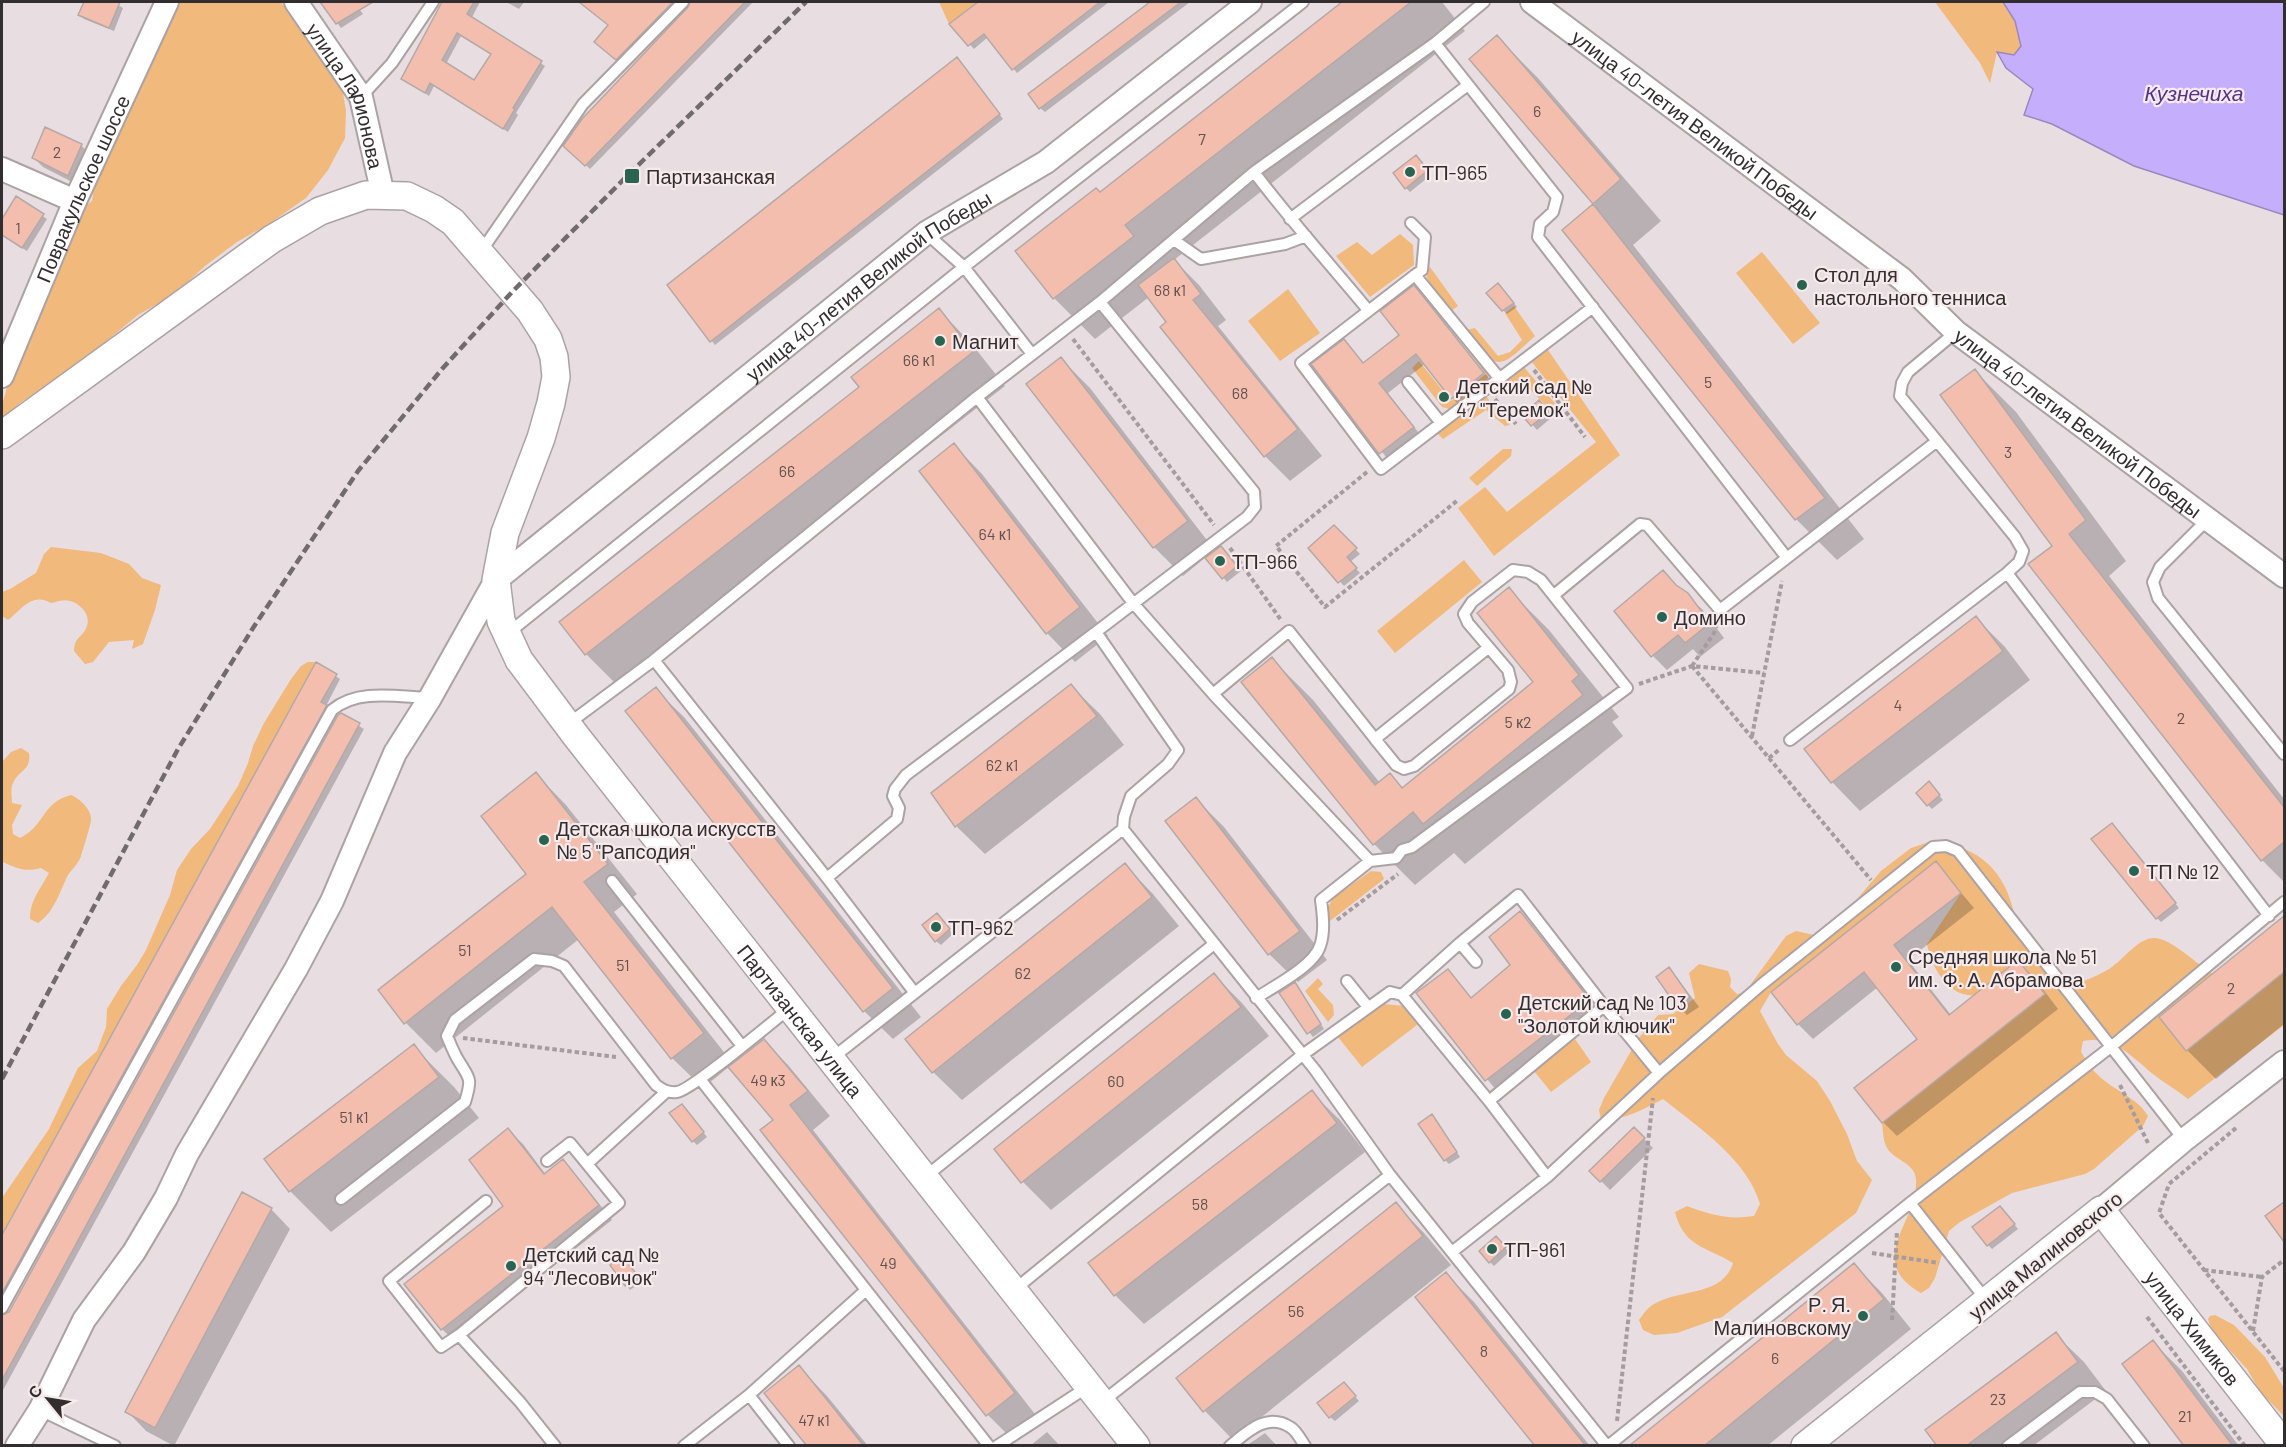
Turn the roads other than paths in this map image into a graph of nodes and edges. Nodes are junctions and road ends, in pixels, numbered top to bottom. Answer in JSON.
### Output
{"nodes":[{"id":1,"x":167,"y":2,"type":"edge"},
{"id":2,"x":296,"y":2,"type":"edge"},
{"id":3,"x":433,"y":2,"type":"edge"},
{"id":4,"x":683,"y":2,"type":"edge"},
{"id":5,"x":1250,"y":2,"type":"edge"},
{"id":6,"x":1303,"y":2,"type":"edge"},
{"id":7,"x":1484,"y":2,"type":"edge"},
{"id":8,"x":1532,"y":2,"type":"edge"},
{"id":9,"x":1435,"y":43,"type":"junction"},
{"id":10,"x":1468,"y":85,"type":"junction"},
{"id":11,"x":361,"y":97,"type":"junction"},
{"id":12,"x":2,"y":169,"type":"edge"},
{"id":13,"x":1254,"y":172,"type":"junction"},
{"id":14,"x":383,"y":195,"type":"junction"},
{"id":15,"x":75,"y":201,"type":"junction"},
{"id":16,"x":1290,"y":219,"type":"junction"},
{"id":17,"x":1411,"y":223,"type":"dead end"},
{"id":18,"x":926,"y":234,"type":"junction"},
{"id":19,"x":1306,"y":236,"type":"junction"},
{"id":20,"x":1174,"y":240,"type":"junction"},
{"id":21,"x":480,"y":253,"type":"junction"},
{"id":22,"x":964,"y":267,"type":"junction"},
{"id":23,"x":1415,"y":275,"type":"junction"},
{"id":24,"x":1100,"y":302,"type":"junction"},
{"id":25,"x":1593,"y":307,"type":"junction"},
{"id":26,"x":1368,"y":310,"type":"junction"},
{"id":27,"x":1956,"y":332,"type":"junction"},
{"id":28,"x":1032,"y":354,"type":"junction"},
{"id":29,"x":2,"y":376,"type":"edge"},
{"id":30,"x":1500,"y":379,"type":"junction"},
{"id":31,"x":1408,"y":382,"type":"dead end"},
{"id":32,"x":977,"y":397,"type":"junction"},
{"id":33,"x":1441,"y":423,"type":"junction"},
{"id":34,"x":2,"y":435,"type":"edge"},
{"id":35,"x":1937,"y":441,"type":"junction"},
{"id":36,"x":2209,"y":518,"type":"junction"},
{"id":37,"x":1787,"y":558,"type":"junction"},
{"id":38,"x":2007,"y":573,"type":"junction"},
{"id":39,"x":2284,"y":576,"type":"edge"},
{"id":40,"x":496,"y":580,"type":"junction"},
{"id":41,"x":1554,"y":595,"type":"junction"},
{"id":42,"x":1133,"y":603,"type":"junction"},
{"id":43,"x":1096,"y":632,"type":"junction"},
{"id":44,"x":507,"y":635,"type":"junction"},
{"id":45,"x":1488,"y":648,"type":"junction"},
{"id":46,"x":654,"y":660,"type":"junction"},
{"id":47,"x":1213,"y":694,"type":"junction"},
{"id":48,"x":430,"y":698,"type":"junction"},
{"id":49,"x":568,"y":724,"type":"junction"},
{"id":50,"x":1375,"y":739,"type":"junction"},
{"id":51,"x":1790,"y":740,"type":"dead end"},
{"id":52,"x":2284,"y":754,"type":"edge"},
{"id":53,"x":1123,"y":829,"type":"junction"},
{"id":54,"x":1371,"y":861,"type":"junction"},
{"id":55,"x":827,"y":878,"type":"junction"},
{"id":56,"x":612,"y":880,"type":"dead end"},
{"id":57,"x":2284,"y":902,"type":"edge"},
{"id":58,"x":2269,"y":916,"type":"junction"},
{"id":59,"x":1460,"y":943,"type":"junction"},
{"id":60,"x":1214,"y":944,"type":"junction"},
{"id":61,"x":1476,"y":962,"type":"dead end"},
{"id":62,"x":1347,"y":981,"type":"dead end"},
{"id":63,"x":914,"y":992,"type":"junction"},
{"id":64,"x":1402,"y":995,"type":"junction"},
{"id":65,"x":1256,"y":998,"type":"junction"},
{"id":66,"x":1604,"y":1006,"type":"junction"},
{"id":67,"x":790,"y":1008,"type":"junction"},
{"id":68,"x":1368,"y":1008,"type":"junction"},
{"id":69,"x":742,"y":1046,"type":"junction"},
{"id":70,"x":2112,"y":1046,"type":"junction"},
{"id":71,"x":1302,"y":1056,"type":"junction"},
{"id":72,"x":831,"y":1059,"type":"junction"},
{"id":73,"x":2284,"y":1062,"type":"edge"},
{"id":74,"x":1658,"y":1075,"type":"junction"},
{"id":75,"x":700,"y":1079,"type":"junction"},
{"id":76,"x":666,"y":1092,"type":"junction"},
{"id":77,"x":1489,"y":1101,"type":"junction"},
{"id":78,"x":2184,"y":1140,"type":"junction"},
{"id":79,"x":547,"y":1161,"type":"dead end"},
{"id":80,"x":587,"y":1164,"type":"junction"},
{"id":81,"x":1390,"y":1175,"type":"junction"},
{"id":82,"x":1547,"y":1177,"type":"junction"},
{"id":83,"x":925,"y":1178,"type":"junction"},
{"id":84,"x":341,"y":1199,"type":"dead end"},
{"id":85,"x":486,"y":1202,"type":"dead end"},
{"id":86,"x":1910,"y":1203,"type":"junction"},
{"id":87,"x":2101,"y":1210,"type":"junction"},
{"id":88,"x":1452,"y":1252,"type":"junction"},
{"id":89,"x":866,"y":1290,"type":"junction"},
{"id":90,"x":1013,"y":1290,"type":"junction"},
{"id":91,"x":1988,"y":1302,"type":"junction"},
{"id":92,"x":2,"y":1308,"type":"edge"},
{"id":93,"x":459,"y":1335,"type":"junction"},
{"id":94,"x":1096,"y":1394,"type":"junction"},
{"id":95,"x":749,"y":1395,"type":"junction"},
{"id":96,"x":40,"y":1410,"type":"junction"},
{"id":97,"x":2279,"y":1443,"type":"edge"},
{"id":98,"x":1610,"y":1444,"type":"edge"},
{"id":99,"x":17,"y":1446,"type":"edge"},
{"id":100,"x":115,"y":1446,"type":"edge"},
{"id":101,"x":555,"y":1446,"type":"edge"},
{"id":102,"x":684,"y":1446,"type":"edge"},
{"id":103,"x":789,"y":1446,"type":"edge"},
{"id":104,"x":989,"y":1446,"type":"edge"},
{"id":105,"x":997,"y":1446,"type":"edge"},
{"id":106,"x":1136,"y":1446,"type":"edge"},
{"id":107,"x":1230,"y":1446,"type":"edge"},
{"id":108,"x":1305,"y":1446,"type":"edge"},
{"id":109,"x":1804,"y":1446,"type":"edge"},
{"id":110,"x":2008,"y":1446,"type":"edge"},
{"id":111,"x":2144,"y":1446,"type":"edge"}],
"edges":[{"from":1,"to":15,"type":"street","name":"Повракульское шоссе"},
{"from":2,"to":11,"type":"street","name":"улица Ларионова"},
{"from":3,"to":11,"type":"lane"},
{"from":4,"to":21,"type":"lane"},
{"from":5,"to":18,"type":"street","name":"улица 40-летия Великой Победы"},
{"from":6,"to":22,"type":"lane"},
{"from":7,"to":9,"type":"lane"},
{"from":8,"to":27,"type":"street","name":"улица 40-летия Великой Победы"},
{"from":9,"to":10,"type":"lane"},
{"from":9,"to":13,"type":"lane"},
{"from":10,"to":16,"type":"lane"},
{"from":10,"to":25,"type":"lane"},
{"from":11,"to":14,"type":"street","name":"улица Ларионова"},
{"from":12,"to":15,"type":"street"},
{"from":13,"to":16,"type":"lane"},
{"from":13,"to":20,"type":"lane"},
{"from":14,"to":21,"type":"street","name":"Партизанская улица"},
{"from":14,"to":34,"type":"street","name":"Партизанская улица"},
{"from":15,"to":29,"type":"street","name":"Повракульское шоссе"},
{"from":16,"to":19,"type":"lane"},
{"from":17,"to":23,"type":"lane"},
{"from":18,"to":22,"type":"lane"},
{"from":18,"to":40,"type":"street","name":"улица 40-летия Великой Победы"},
{"from":19,"to":20,"type":"lane"},
{"from":19,"to":26,"type":"lane"},
{"from":20,"to":24,"type":"lane"},
{"from":21,"to":40,"type":"street","name":"Партизанская улица"},
{"from":22,"to":28,"type":"lane"},
{"from":22,"to":44,"type":"lane"},
{"from":23,"to":26,"type":"lane"},
{"from":23,"to":30,"type":"lane"},
{"from":24,"to":28,"type":"lane"},
{"from":24,"to":42,"type":"lane"},
{"from":25,"to":30,"type":"lane"},
{"from":25,"to":37,"type":"lane"},
{"from":26,"to":33,"type":"lane"},
{"from":27,"to":35,"type":"lane"},
{"from":27,"to":36,"type":"street","name":"улица 40-летия Великой Победы"},
{"from":28,"to":32,"type":"lane"},
{"from":30,"to":33,"type":"lane"},
{"from":31,"to":33,"type":"lane"},
{"from":32,"to":42,"type":"lane"},
{"from":32,"to":46,"type":"lane"},
{"from":35,"to":37,"type":"lane"},
{"from":35,"to":38,"type":"lane"},
{"from":36,"to":39,"type":"street","name":"улица 40-летия Великой Победы"},
{"from":36,"to":52,"type":"lane"},
{"from":37,"to":41,"type":"lane"},
{"from":38,"to":51,"type":"lane"},
{"from":38,"to":58,"type":"lane"},
{"from":40,"to":44,"type":"street","name":"Партизанская улица"},
{"from":40,"to":48,"type":"street"},
{"from":41,"to":45,"type":"lane"},
{"from":41,"to":54,"type":"lane"},
{"from":42,"to":43,"type":"lane"},
{"from":42,"to":47,"type":"lane"},
{"from":43,"to":53,"type":"lane"},
{"from":43,"to":55,"type":"lane"},
{"from":44,"to":49,"type":"street","name":"Партизанская улица"},
{"from":45,"to":50,"type":"lane"},
{"from":45,"to":50,"type":"lane"},
{"from":46,"to":49,"type":"lane"},
{"from":46,"to":55,"type":"lane"},
{"from":47,"to":50,"type":"lane"},
{"from":47,"to":54,"type":"lane"},
{"from":48,"to":92,"type":"lane"},
{"from":48,"to":96,"type":"street"},
{"from":49,"to":67,"type":"street","name":"Партизанская улица"},
{"from":53,"to":60,"type":"lane"},
{"from":53,"to":63,"type":"lane"},
{"from":54,"to":65,"type":"lane"},
{"from":55,"to":63,"type":"lane"},
{"from":56,"to":69,"type":"lane"},
{"from":57,"to":58,"type":"lane"},
{"from":58,"to":70,"type":"lane"},
{"from":59,"to":61,"type":"lane"},
{"from":59,"to":64,"type":"lane"},
{"from":59,"to":66,"type":"lane"},
{"from":60,"to":65,"type":"lane"},
{"from":60,"to":83,"type":"lane"},
{"from":62,"to":68,"type":"lane"},
{"from":63,"to":72,"type":"lane"},
{"from":64,"to":68,"type":"lane"},
{"from":64,"to":77,"type":"lane"},
{"from":65,"to":71,"type":"lane"},
{"from":66,"to":74,"type":"lane"},
{"from":66,"to":77,"type":"lane"},
{"from":67,"to":69,"type":"lane"},
{"from":67,"to":72,"type":"street","name":"Партизанская улица"},
{"from":68,"to":71,"type":"lane"},
{"from":69,"to":75,"type":"lane"},
{"from":70,"to":74,"type":"lane"},
{"from":70,"to":78,"type":"lane"},
{"from":70,"to":86,"type":"lane"},
{"from":71,"to":81,"type":"lane"},
{"from":71,"to":90,"type":"lane"},
{"from":72,"to":83,"type":"street","name":"Партизанская улица"},
{"from":73,"to":78,"type":"street","name":"улица Малиновского"},
{"from":74,"to":82,"type":"lane"},
{"from":75,"to":76,"type":"lane"},
{"from":75,"to":89,"type":"lane"},
{"from":76,"to":80,"type":"lane"},
{"from":76,"to":84,"type":"lane"},
{"from":77,"to":82,"type":"lane"},
{"from":78,"to":87,"type":"street","name":"улица Малиновского"},
{"from":79,"to":80,"type":"lane"},
{"from":80,"to":93,"type":"lane"},
{"from":81,"to":88,"type":"lane"},
{"from":81,"to":94,"type":"lane"},
{"from":82,"to":88,"type":"lane"},
{"from":83,"to":90,"type":"street","name":"Партизанская улица"},
{"from":85,"to":93,"type":"lane"},
{"from":86,"to":91,"type":"lane"},
{"from":86,"to":98,"type":"lane"},
{"from":87,"to":91,"type":"street","name":"улица Малиновского"},
{"from":87,"to":97,"type":"street","name":"улица Химиков"},
{"from":88,"to":98,"type":"lane"},
{"from":89,"to":95,"type":"lane"},
{"from":89,"to":104,"type":"lane"},
{"from":90,"to":94,"type":"street","name":"Партизанская улица"},
{"from":91,"to":109,"type":"street","name":"улица Малиновского"},
{"from":93,"to":101,"type":"lane"},
{"from":94,"to":105,"type":"lane"},
{"from":94,"to":106,"type":"street","name":"Партизанская улица"},
{"from":95,"to":102,"type":"lane"},
{"from":95,"to":103,"type":"lane"},
{"from":96,"to":99,"type":"street"},
{"from":96,"to":100,"type":"lane"},
{"from":107,"to":108,"type":"lane"},
{"from":110,"to":111,"type":"lane"}]}
